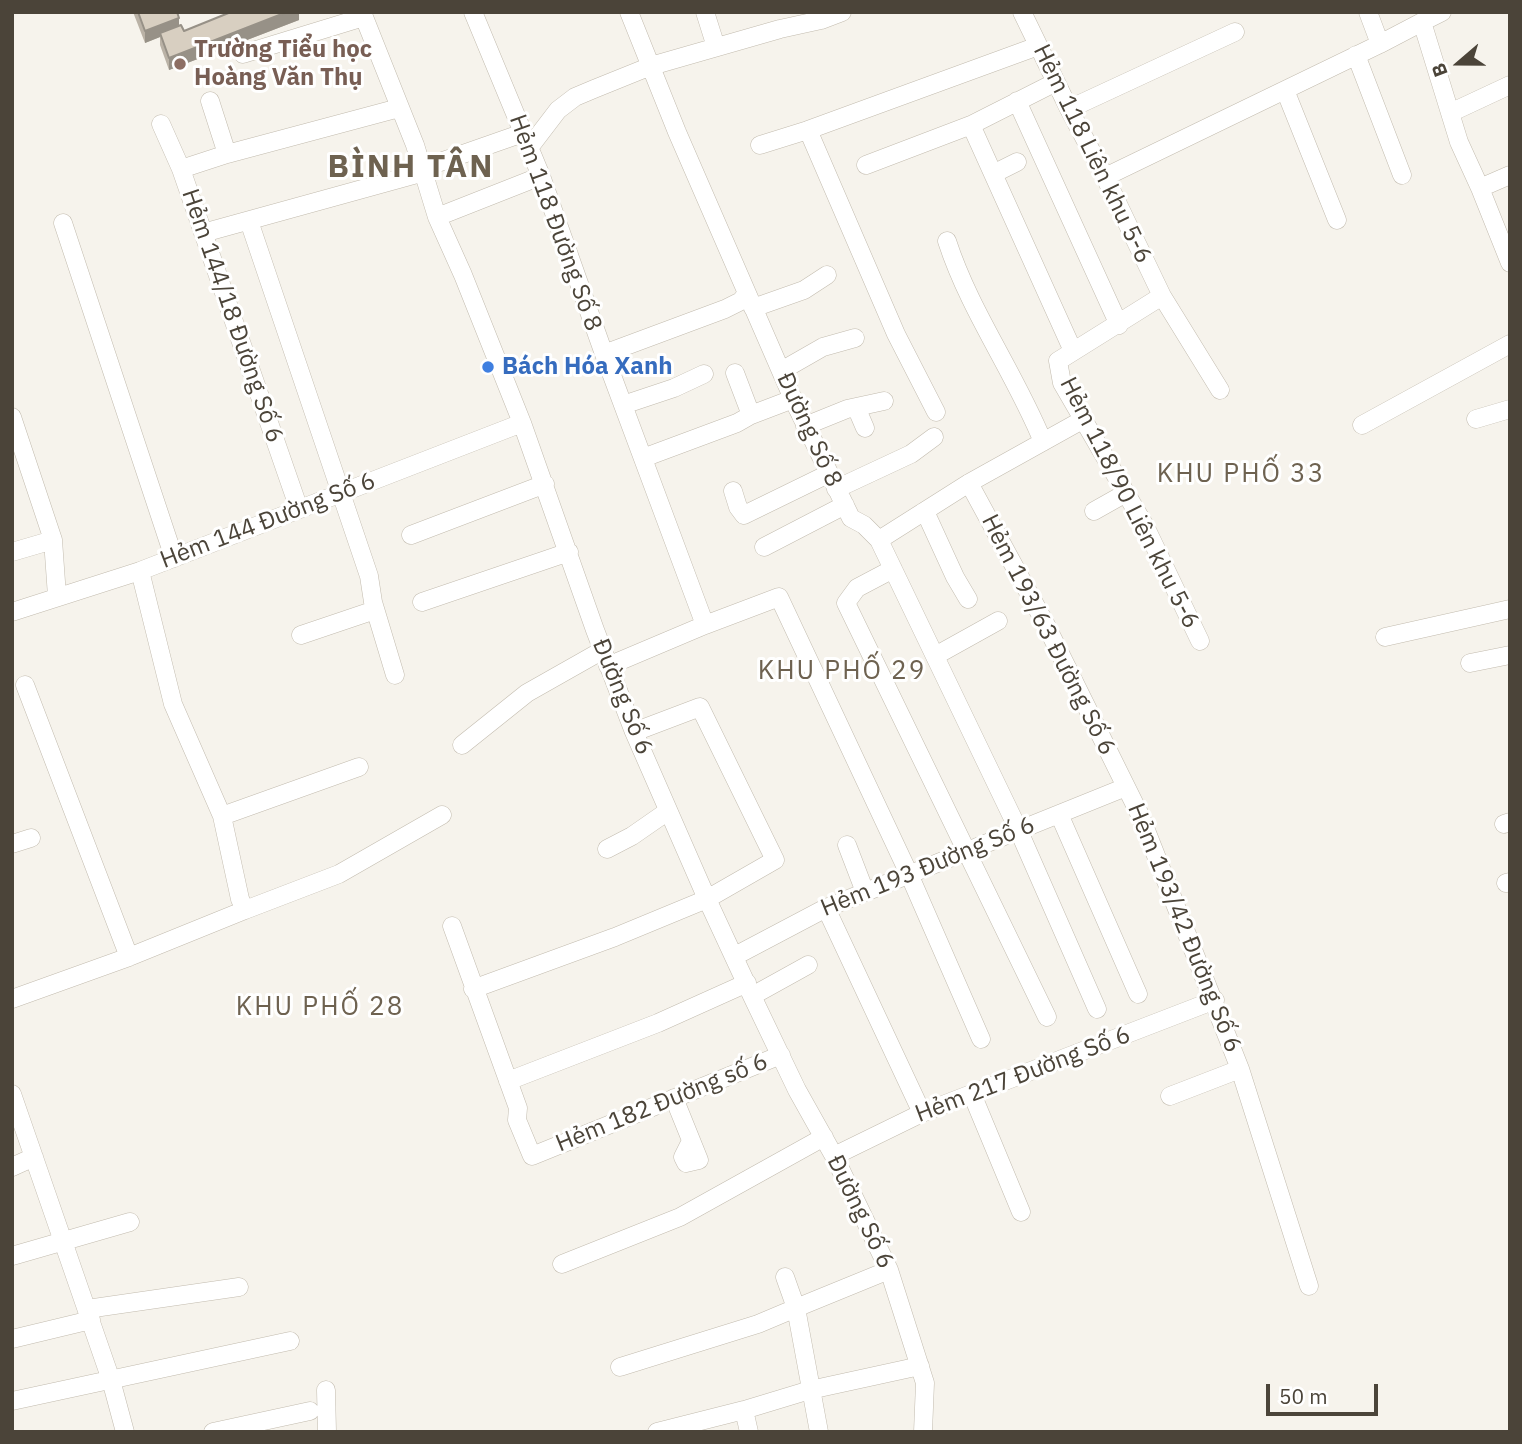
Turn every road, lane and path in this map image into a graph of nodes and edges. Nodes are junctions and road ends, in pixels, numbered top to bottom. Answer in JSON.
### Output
{"nodes":[{"id":1,"x":473,"y":12,"type":"edge"},
{"id":2,"x":629,"y":12,"type":"edge"},
{"id":3,"x":705,"y":12,"type":"edge"},
{"id":4,"x":842,"y":12,"type":"edge"},
{"id":5,"x":1022,"y":12,"type":"edge"},
{"id":6,"x":1368,"y":12,"type":"edge"},
{"id":7,"x":1442,"y":12,"type":"edge"},
{"id":8,"x":363,"y":15,"type":"edge"},
{"id":9,"x":819,"y":16,"type":"edge"},
{"id":10,"x":1422,"y":22,"type":"junction"},
{"id":11,"x":1235,"y":32,"type":"dead end"},
{"id":12,"x":1380,"y":44,"type":"junction"},
{"id":13,"x":1038,"y":46,"type":"junction"},
{"id":14,"x":716,"y":47,"type":"junction"},
{"id":15,"x":243,"y":54,"type":"dead end"},
{"id":16,"x":1356,"y":55,"type":"junction"},
{"id":17,"x":651,"y":66,"type":"junction"},
{"id":18,"x":1056,"y":82,"type":"junction"},
{"id":19,"x":1510,"y":85,"type":"edge"},
{"id":20,"x":1285,"y":90,"type":"junction"},
{"id":21,"x":210,"y":101,"type":"dead end"},
{"id":22,"x":1017,"y":101,"type":"junction"},
{"id":23,"x":399,"y":108,"type":"junction"},
{"id":24,"x":1069,"y":108,"type":"junction"},
{"id":25,"x":1450,"y":113,"type":"junction"},
{"id":26,"x":161,"y":124,"type":"dead end"},
{"id":27,"x":971,"y":125,"type":"junction"},
{"id":28,"x":808,"y":130,"type":"junction"},
{"id":29,"x":526,"y":140,"type":"junction"},
{"id":30,"x":760,"y":145,"type":"dead end"},
{"id":31,"x":227,"y":154,"type":"junction"},
{"id":32,"x":1017,"y":162,"type":"dead end"},
{"id":33,"x":866,"y":165,"type":"dead end"},
{"id":34,"x":181,"y":169,"type":"junction"},
{"id":35,"x":424,"y":170,"type":"junction"},
{"id":36,"x":993,"y":174,"type":"junction"},
{"id":37,"x":1510,"y":174,"type":"edge"},
{"id":38,"x":1402,"y":175,"type":"dead end"},
{"id":39,"x":541,"y":176,"type":"junction"},
{"id":40,"x":1105,"y":177,"type":"junction"},
{"id":41,"x":1480,"y":188,"type":"junction"},
{"id":42,"x":437,"y":217,"type":"junction"},
{"id":43,"x":1338,"y":220,"type":"dead end"},
{"id":44,"x":249,"y":221,"type":"junction"},
{"id":45,"x":63,"y":223,"type":"dead end"},
{"id":46,"x":203,"y":233,"type":"junction"},
{"id":47,"x":947,"y":241,"type":"dead end"},
{"id":48,"x":1510,"y":263,"type":"edge"},
{"id":49,"x":827,"y":275,"type":"dead end"},
{"id":50,"x":1162,"y":296,"type":"junction"},
{"id":51,"x":750,"y":300,"type":"junction"},
{"id":52,"x":1119,"y":324,"type":"junction"},
{"id":53,"x":855,"y":338,"type":"dead end"},
{"id":54,"x":1510,"y":344,"type":"edge"},
{"id":55,"x":1073,"y":351,"type":"junction"},
{"id":56,"x":604,"y":354,"type":"junction"},
{"id":57,"x":781,"y":371,"type":"junction"},
{"id":58,"x":735,"y":373,"type":"dead end"},
{"id":59,"x":704,"y":374,"type":"dead end"},
{"id":60,"x":1220,"y":390,"type":"dead end"},
{"id":61,"x":793,"y":399,"type":"junction"},
{"id":62,"x":884,"y":401,"type":"dead end"},
{"id":63,"x":623,"y":405,"type":"junction"},
{"id":64,"x":856,"y":407,"type":"junction"},
{"id":65,"x":1510,"y":410,"type":"edge"},
{"id":66,"x":936,"y":412,"type":"dead end"},
{"id":67,"x":751,"y":415,"type":"junction"},
{"id":68,"x":12,"y":417,"type":"edge"},
{"id":69,"x":1084,"y":419,"type":"junction"},
{"id":70,"x":1476,"y":419,"type":"dead end"},
{"id":71,"x":522,"y":423,"type":"junction"},
{"id":72,"x":1362,"y":425,"type":"dead end"},
{"id":73,"x":805,"y":426,"type":"junction"},
{"id":74,"x":865,"y":428,"type":"dead end"},
{"id":75,"x":934,"y":437,"type":"dead end"},
{"id":76,"x":1043,"y":442,"type":"junction"},
{"id":77,"x":643,"y":458,"type":"junction"},
{"id":78,"x":969,"y":483,"type":"junction"},
{"id":79,"x":545,"y":484,"type":"junction"},
{"id":80,"x":836,"y":489,"type":"junction"},
{"id":81,"x":733,"y":491,"type":"dead end"},
{"id":82,"x":340,"y":492,"type":"junction"},
{"id":83,"x":1126,"y":492,"type":"junction"},
{"id":84,"x":299,"y":509,"type":"junction"},
{"id":85,"x":1094,"y":511,"type":"dead end"},
{"id":86,"x":923,"y":512,"type":"junction"},
{"id":87,"x":411,"y":535,"type":"dead end"},
{"id":88,"x":53,"y":540,"type":"junction"},
{"id":89,"x":879,"y":540,"type":"junction"},
{"id":90,"x":764,"y":547,"type":"dead end"},
{"id":91,"x":12,"y":552,"type":"edge"},
{"id":92,"x":569,"y":552,"type":"junction"},
{"id":93,"x":174,"y":558,"type":"junction"},
{"id":94,"x":893,"y":569,"type":"junction"},
{"id":95,"x":140,"y":571,"type":"junction"},
{"id":96,"x":57,"y":596,"type":"junction"},
{"id":97,"x":968,"y":599,"type":"dead end"},
{"id":98,"x":422,"y":602,"type":"dead end"},
{"id":99,"x":1510,"y":609,"type":"edge"},
{"id":100,"x":375,"y":610,"type":"junction"},
{"id":101,"x":12,"y":612,"type":"edge"},
{"id":102,"x":999,"y":621,"type":"dead end"},
{"id":103,"x":705,"y":625,"type":"junction"},
{"id":104,"x":301,"y":635,"type":"dead end"},
{"id":105,"x":1385,"y":637,"type":"dead end"},
{"id":106,"x":1200,"y":641,"type":"dead end"},
{"id":107,"x":1510,"y":655,"type":"edge"},
{"id":108,"x":935,"y":656,"type":"junction"},
{"id":109,"x":606,"y":658,"type":"junction"},
{"id":110,"x":1470,"y":663,"type":"dead end"},
{"id":111,"x":395,"y":675,"type":"dead end"},
{"id":112,"x":25,"y":685,"type":"dead end"},
{"id":113,"x":635,"y":732,"type":"junction"},
{"id":114,"x":462,"y":746,"type":"dead end"},
{"id":115,"x":359,"y":767,"type":"dead end"},
{"id":116,"x":1126,"y":787,"type":"junction"},
{"id":117,"x":668,"y":811,"type":"junction"},
{"id":118,"x":1059,"y":814,"type":"junction"},
{"id":119,"x":442,"y":815,"type":"dead end"},
{"id":120,"x":222,"y":816,"type":"junction"},
{"id":121,"x":1018,"y":829,"type":"junction"},
{"id":122,"x":31,"y":838,"type":"dead end"},
{"id":123,"x":12,"y":844,"type":"edge"},
{"id":124,"x":848,"y":845,"type":"dead end"},
{"id":125,"x":607,"y":849,"type":"dead end"},
{"id":126,"x":966,"y":851,"type":"junction"},
{"id":127,"x":909,"y":874,"type":"junction"},
{"id":128,"x":865,"y":892,"type":"junction"},
{"id":129,"x":707,"y":899,"type":"junction"},
{"id":130,"x":826,"y":908,"type":"junction"},
{"id":131,"x":244,"y":910,"type":"junction"},
{"id":132,"x":452,"y":926,"type":"dead end"},
{"id":133,"x":129,"y":957,"type":"junction"},
{"id":134,"x":735,"y":957,"type":"junction"},
{"id":135,"x":808,"y":965,"type":"dead end"},
{"id":136,"x":473,"y":989,"type":"junction"},
{"id":137,"x":750,"y":989,"type":"junction"},
{"id":138,"x":1138,"y":994,"type":"dead end"},
{"id":139,"x":13,"y":995,"type":"edge"},
{"id":140,"x":1215,"y":1000,"type":"junction"},
{"id":141,"x":1097,"y":1009,"type":"dead end"},
{"id":142,"x":1047,"y":1017,"type":"dead end"},
{"id":143,"x":981,"y":1039,"type":"dead end"},
{"id":144,"x":780,"y":1055,"type":"junction"},
{"id":145,"x":1240,"y":1069,"type":"junction"},
{"id":146,"x":508,"y":1081,"type":"junction"},
{"id":147,"x":12,"y":1094,"type":"edge"},
{"id":148,"x":972,"y":1094,"type":"junction"},
{"id":149,"x":1170,"y":1096,"type":"dead end"},
{"id":150,"x":674,"y":1098,"type":"junction"},
{"id":151,"x":922,"y":1113,"type":"junction"},
{"id":152,"x":824,"y":1137,"type":"junction"},
{"id":153,"x":691,"y":1141,"type":"dead end"},
{"id":154,"x":834,"y":1156,"type":"junction"},
{"id":155,"x":34,"y":1157,"type":"junction"},
{"id":156,"x":12,"y":1167,"type":"edge"},
{"id":157,"x":1021,"y":1212,"type":"dead end"},
{"id":158,"x":130,"y":1222,"type":"dead end"},
{"id":159,"x":63,"y":1240,"type":"junction"},
{"id":160,"x":12,"y":1256,"type":"edge"},
{"id":161,"x":562,"y":1264,"type":"dead end"},
{"id":162,"x":889,"y":1270,"type":"junction"},
{"id":163,"x":785,"y":1276,"type":"dead end"},
{"id":164,"x":1309,"y":1286,"type":"dead end"},
{"id":165,"x":239,"y":1287,"type":"dead end"},
{"id":166,"x":796,"y":1308,"type":"junction"},
{"id":167,"x":89,"y":1315,"type":"junction"},
{"id":168,"x":12,"y":1339,"type":"edge"},
{"id":169,"x":290,"y":1341,"type":"dead end"},
{"id":170,"x":920,"y":1366,"type":"junction"},
{"id":171,"x":620,"y":1367,"type":"dead end"},
{"id":172,"x":111,"y":1380,"type":"junction"},
{"id":173,"x":326,"y":1390,"type":"dead end"},
{"id":174,"x":810,"y":1390,"type":"junction"},
{"id":175,"x":12,"y":1401,"type":"edge"},
{"id":176,"x":744,"y":1410,"type":"junction"},
{"id":177,"x":310,"y":1411,"type":"dead end"},
{"id":178,"x":682,"y":1429,"type":"edge"},
{"id":179,"x":125,"y":1432,"type":"edge"},
{"id":180,"x":213,"y":1432,"type":"edge"},
{"id":181,"x":327,"y":1432,"type":"edge"},
{"id":182,"x":657,"y":1432,"type":"edge"},
{"id":183,"x":749,"y":1432,"type":"edge"},
{"id":184,"x":819,"y":1432,"type":"edge"},
{"id":185,"x":923,"y":1432,"type":"edge"}],
"edges":[{"from":1,"to":29,"type":"street","name":"Hẻm 118 Đường Số 8"},
{"from":2,"to":17,"type":"street","name":"Đường Số 8"},
{"from":3,"to":14,"type":"street"},
{"from":4,"to":9,"type":"street"},
{"from":5,"to":13,"type":"street","name":"Hẻm 118 Liên khu 5-6"},
{"from":6,"to":12,"type":"street"},
{"from":7,"to":10,"type":"street"},
{"from":8,"to":15,"type":"street"},
{"from":8,"to":23,"type":"street","name":"Đường Số 6"},
{"from":9,"to":14,"type":"street"},
{"from":10,"to":12,"type":"street"},
{"from":10,"to":25,"type":"street"},
{"from":11,"to":24,"type":"street"},
{"from":12,"to":16,"type":"street"},
{"from":13,"to":18,"type":"street","name":"Hẻm 118 Liên khu 5-6"},
{"from":13,"to":28,"type":"street"},
{"from":14,"to":17,"type":"street"},
{"from":16,"to":20,"type":"street"},
{"from":16,"to":38,"type":"street"},
{"from":17,"to":29,"type":"street"},
{"from":17,"to":51,"type":"street","name":"Đường Số 8"},
{"from":18,"to":22,"type":"street"},
{"from":18,"to":24,"type":"street","name":"Hẻm 118 Liên khu 5-6"},
{"from":19,"to":25,"type":"street"},
{"from":20,"to":40,"type":"street"},
{"from":20,"to":43,"type":"street"},
{"from":21,"to":31,"type":"street"},
{"from":22,"to":27,"type":"street"},
{"from":22,"to":52,"type":"street"},
{"from":23,"to":31,"type":"street"},
{"from":23,"to":35,"type":"street","name":"Đường Số 6"},
{"from":24,"to":40,"type":"street","name":"Hẻm 118 Liên khu 5-6"},
{"from":25,"to":41,"type":"street"},
{"from":26,"to":34,"type":"street","name":"Hẻm 144/18 Đường Số 6"},
{"from":27,"to":33,"type":"street"},
{"from":27,"to":36,"type":"street"},
{"from":28,"to":30,"type":"street"},
{"from":28,"to":66,"type":"street"},
{"from":29,"to":35,"type":"street"},
{"from":29,"to":39,"type":"street","name":"Hẻm 118 Đường Số 8"},
{"from":31,"to":34,"type":"street"},
{"from":32,"to":36,"type":"street"},
{"from":34,"to":46,"type":"street","name":"Hẻm 144/18 Đường Số 6"},
{"from":35,"to":42,"type":"street","name":"Đường Số 6"},
{"from":35,"to":44,"type":"street"},
{"from":36,"to":55,"type":"street"},
{"from":37,"to":41,"type":"street"},
{"from":39,"to":42,"type":"street"},
{"from":39,"to":56,"type":"street","name":"Hẻm 118 Đường Số 8"},
{"from":40,"to":50,"type":"street","name":"Hẻm 118 Liên khu 5-6"},
{"from":41,"to":48,"type":"street"},
{"from":42,"to":71,"type":"street","name":"Đường Số 6"},
{"from":44,"to":46,"type":"street"},
{"from":44,"to":82,"type":"street"},
{"from":45,"to":93,"type":"street"},
{"from":46,"to":84,"type":"street","name":"Hẻm 144/18 Đường Số 6"},
{"from":47,"to":76,"type":"street"},
{"from":49,"to":51,"type":"street"},
{"from":50,"to":52,"type":"street","name":"Hẻm 118/90 Liên khu 5-6"},
{"from":50,"to":60,"type":"street","name":"Hẻm 118 Liên khu 5-6"},
{"from":51,"to":56,"type":"street"},
{"from":51,"to":57,"type":"street","name":"Đường Số 8"},
{"from":52,"to":55,"type":"street","name":"Hẻm 118/90 Liên khu 5-6"},
{"from":53,"to":57,"type":"street"},
{"from":54,"to":72,"type":"street"},
{"from":55,"to":69,"type":"street","name":"Hẻm 118/90 Liên khu 5-6"},
{"from":56,"to":63,"type":"street","name":"Hẻm 118 Đường Số 8"},
{"from":57,"to":61,"type":"street","name":"Đường Số 8"},
{"from":58,"to":67,"type":"street"},
{"from":59,"to":63,"type":"street"},
{"from":61,"to":67,"type":"street"},
{"from":61,"to":73,"type":"street","name":"Đường Số 8"},
{"from":62,"to":64,"type":"street"},
{"from":63,"to":77,"type":"street","name":"Hẻm 118 Đường Số 8"},
{"from":64,"to":73,"type":"street"},
{"from":64,"to":74,"type":"street"},
{"from":65,"to":70,"type":"street"},
{"from":67,"to":77,"type":"street"},
{"from":68,"to":88,"type":"street"},
{"from":69,"to":76,"type":"street"},
{"from":69,"to":83,"type":"street","name":"Hẻm 118/90 Liên khu 5-6"},
{"from":71,"to":79,"type":"street","name":"Đường Số 6"},
{"from":71,"to":82,"type":"street","name":"Hẻm 144 Đường Số 6"},
{"from":73,"to":80,"type":"street","name":"Đường Số 8"},
{"from":75,"to":80,"type":"street"},
{"from":76,"to":78,"type":"street"},
{"from":77,"to":103,"type":"street","name":"Hẻm 118 Đường Số 8"},
{"from":78,"to":86,"type":"street"},
{"from":78,"to":116,"type":"street","name":"Hẻm 193/63 Đường Số 6"},
{"from":79,"to":87,"type":"street"},
{"from":79,"to":92,"type":"street","name":"Đường Số 6"},
{"from":80,"to":81,"type":"street"},
{"from":80,"to":89,"type":"street","name":"Đường Số 8"},
{"from":80,"to":90,"type":"street"},
{"from":82,"to":84,"type":"street","name":"Hẻm 144 Đường Số 6"},
{"from":82,"to":100,"type":"street"},
{"from":83,"to":85,"type":"street"},
{"from":83,"to":106,"type":"street","name":"Hẻm 118/90 Liên khu 5-6"},
{"from":84,"to":93,"type":"street","name":"Hẻm 144 Đường Số 6"},
{"from":86,"to":89,"type":"street"},
{"from":86,"to":97,"type":"street"},
{"from":88,"to":91,"type":"street"},
{"from":88,"to":96,"type":"street"},
{"from":89,"to":94,"type":"street","name":"Đường Số 8"},
{"from":92,"to":98,"type":"street"},
{"from":92,"to":109,"type":"street","name":"Đường Số 6"},
{"from":93,"to":95,"type":"street","name":"Hẻm 144 Đường Số 6"},
{"from":94,"to":108,"type":"street","name":"Đường Số 8"},
{"from":94,"to":126,"type":"street"},
{"from":95,"to":96,"type":"street","name":"Hẻm 144 Đường Số 6"},
{"from":95,"to":120,"type":"street"},
{"from":96,"to":101,"type":"street","name":"Hẻm 144 Đường Số 6"},
{"from":99,"to":105,"type":"street"},
{"from":100,"to":104,"type":"street"},
{"from":100,"to":111,"type":"street"},
{"from":102,"to":108,"type":"street"},
{"from":103,"to":109,"type":"street"},
{"from":103,"to":127,"type":"street"},
{"from":107,"to":110,"type":"street"},
{"from":108,"to":121,"type":"street","name":"Đường Số 8"},
{"from":109,"to":113,"type":"street","name":"Đường Số 6"},
{"from":109,"to":114,"type":"street"},
{"from":112,"to":133,"type":"street"},
{"from":113,"to":117,"type":"street","name":"Đường Số 6"},
{"from":113,"to":129,"type":"street"},
{"from":115,"to":120,"type":"street"},
{"from":116,"to":118,"type":"street","name":"Hẻm 193 Đường Số 6"},
{"from":116,"to":140,"type":"street","name":"Hẻm 193/42 Đường Số 6"},
{"from":117,"to":125,"type":"street"},
{"from":117,"to":129,"type":"street","name":"Đường Số 6"},
{"from":118,"to":121,"type":"street","name":"Hẻm 193 Đường Số 6"},
{"from":118,"to":138,"type":"street"},
{"from":119,"to":131,"type":"street"},
{"from":120,"to":131,"type":"street"},
{"from":121,"to":126,"type":"street","name":"Hẻm 193 Đường Số 6"},
{"from":121,"to":141,"type":"street","name":"Đường Số 8"},
{"from":122,"to":123,"type":"street"},
{"from":124,"to":128,"type":"street"},
{"from":126,"to":127,"type":"street","name":"Hẻm 193 Đường Số 6"},
{"from":126,"to":142,"type":"street"},
{"from":127,"to":128,"type":"street","name":"Hẻm 193 Đường Số 6"},
{"from":127,"to":143,"type":"street"},
{"from":128,"to":130,"type":"street","name":"Hẻm 193 Đường Số 6"},
{"from":129,"to":134,"type":"street","name":"Đường Số 6"},
{"from":129,"to":136,"type":"street"},
{"from":130,"to":134,"type":"street","name":"Hẻm 193 Đường Số 6"},
{"from":130,"to":151,"type":"street"},
{"from":131,"to":133,"type":"street"},
{"from":132,"to":136,"type":"street"},
{"from":133,"to":139,"type":"street"},
{"from":134,"to":137,"type":"street","name":"Đường Số 6"},
{"from":135,"to":137,"type":"street"},
{"from":136,"to":146,"type":"street"},
{"from":137,"to":144,"type":"street","name":"Đường Số 6"},
{"from":137,"to":146,"type":"street"},
{"from":140,"to":145,"type":"street","name":"Hẻm 193/42 Đường Số 6"},
{"from":140,"to":148,"type":"street","name":"Hẻm 217 Đường Số 6"},
{"from":144,"to":150,"type":"street","name":"Hẻm 182 Đường số 6"},
{"from":144,"to":152,"type":"street","name":"Đường Số 6"},
{"from":145,"to":149,"type":"street"},
{"from":145,"to":164,"type":"street","name":"Hẻm 193/42 Đường Số 6"},
{"from":146,"to":150,"type":"street","name":"Hẻm 182 Đường số 6"},
{"from":147,"to":155,"type":"street"},
{"from":148,"to":151,"type":"street","name":"Hẻm 217 Đường Số 6"},
{"from":148,"to":157,"type":"street"},
{"from":150,"to":153,"type":"street"},
{"from":151,"to":154,"type":"street","name":"Hẻm 217 Đường Số 6"},
{"from":152,"to":154,"type":"street","name":"Đường Số 6"},
{"from":152,"to":161,"type":"street"},
{"from":154,"to":162,"type":"street","name":"Đường Số 6"},
{"from":155,"to":156,"type":"street"},
{"from":155,"to":159,"type":"street"},
{"from":158,"to":159,"type":"street"},
{"from":159,"to":160,"type":"street"},
{"from":159,"to":167,"type":"street"},
{"from":162,"to":166,"type":"street"},
{"from":162,"to":170,"type":"street","name":"Đường Số 6"},
{"from":163,"to":166,"type":"street"},
{"from":165,"to":167,"type":"street"},
{"from":166,"to":171,"type":"street"},
{"from":166,"to":174,"type":"street"},
{"from":167,"to":168,"type":"street"},
{"from":167,"to":172,"type":"street"},
{"from":169,"to":172,"type":"street"},
{"from":170,"to":174,"type":"street"},
{"from":170,"to":185,"type":"street","name":"Đường Số 6"},
{"from":172,"to":175,"type":"street"},
{"from":172,"to":179,"type":"street"},
{"from":173,"to":181,"type":"street"},
{"from":174,"to":176,"type":"street"},
{"from":174,"to":184,"type":"street"},
{"from":176,"to":178,"type":"street"},
{"from":176,"to":183,"type":"street"},
{"from":177,"to":180,"type":"street"},
{"from":178,"to":182,"type":"street"}]}
